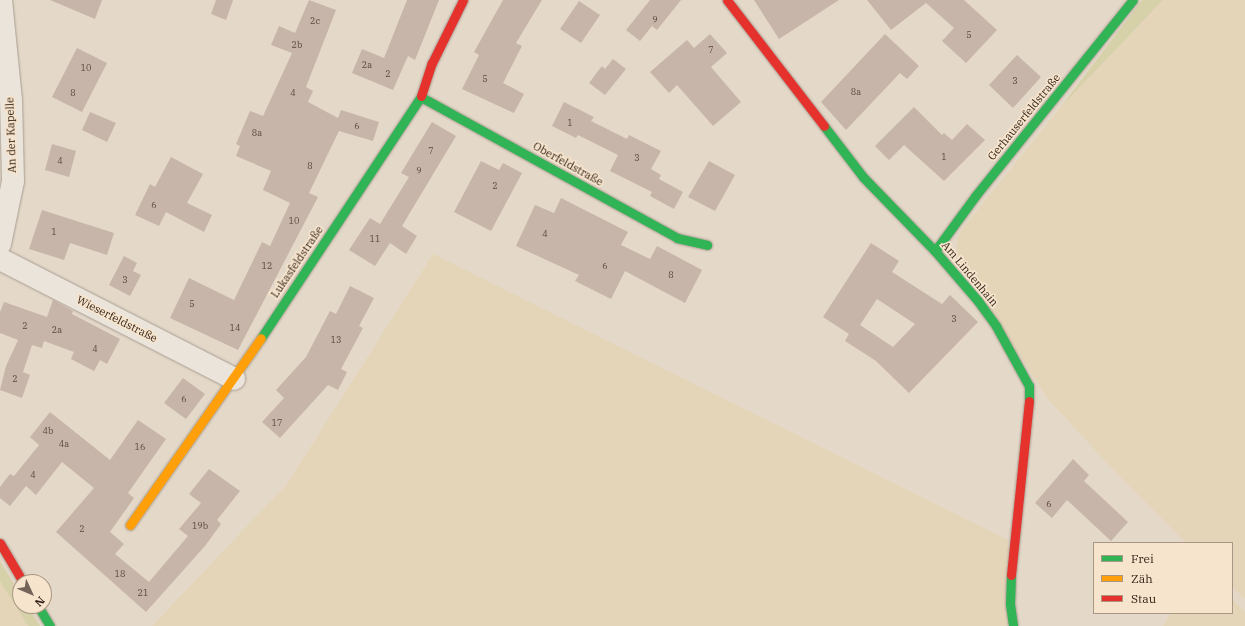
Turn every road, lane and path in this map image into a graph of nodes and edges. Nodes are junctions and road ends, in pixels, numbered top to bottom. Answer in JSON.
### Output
{"nodes":[{"id":1,"x":1,"y":0,"type":"edge"},
{"id":2,"x":463,"y":0,"type":"edge"},
{"id":3,"x":727,"y":0,"type":"edge"},
{"id":4,"x":1133,"y":0,"type":"edge"},
{"id":5,"x":421,"y":97,"type":"junction"},
{"id":6,"x":0,"y":244,"type":"edge"},
{"id":7,"x":707,"y":246,"type":"dead end"},
{"id":8,"x":935,"y":251,"type":"junction"},
{"id":9,"x":0,"y":259,"type":"edge"},
{"id":10,"x":234,"y":379,"type":"junction"},
{"id":11,"x":130,"y":525,"type":"dead end"},
{"id":12,"x":0,"y":543,"type":"edge"},
{"id":13,"x":18,"y":574,"type":"edge"},
{"id":14,"x":43,"y":614,"type":"edge"},
{"id":15,"x":50,"y":626,"type":"edge"},
{"id":16,"x":1013,"y":626,"type":"edge"}],
"edges":[{"from":1,"to":6,"type":"street","name":"An der Kapelle"},
{"from":2,"to":5,"type":"street","name":"Lukasfeldstraße"},
{"from":3,"to":8,"type":"street","name":"Am Lindenhain"},
{"from":4,"to":8,"type":"street","name":"Gerhauserfeldstraße"},
{"from":5,"to":7,"type":"street","name":"Oberfeldstraße"},
{"from":5,"to":10,"type":"street","name":"Lukasfeldstraße"},
{"from":8,"to":16,"type":"street","name":"Am Lindenhain"},
{"from":9,"to":10,"type":"street","name":"Wieserfeldstraße"},
{"from":10,"to":11,"type":"street","name":"Lukasfeldstraße"},
{"from":12,"to":13,"type":"street"},
{"from":14,"to":15,"type":"street"}]}
